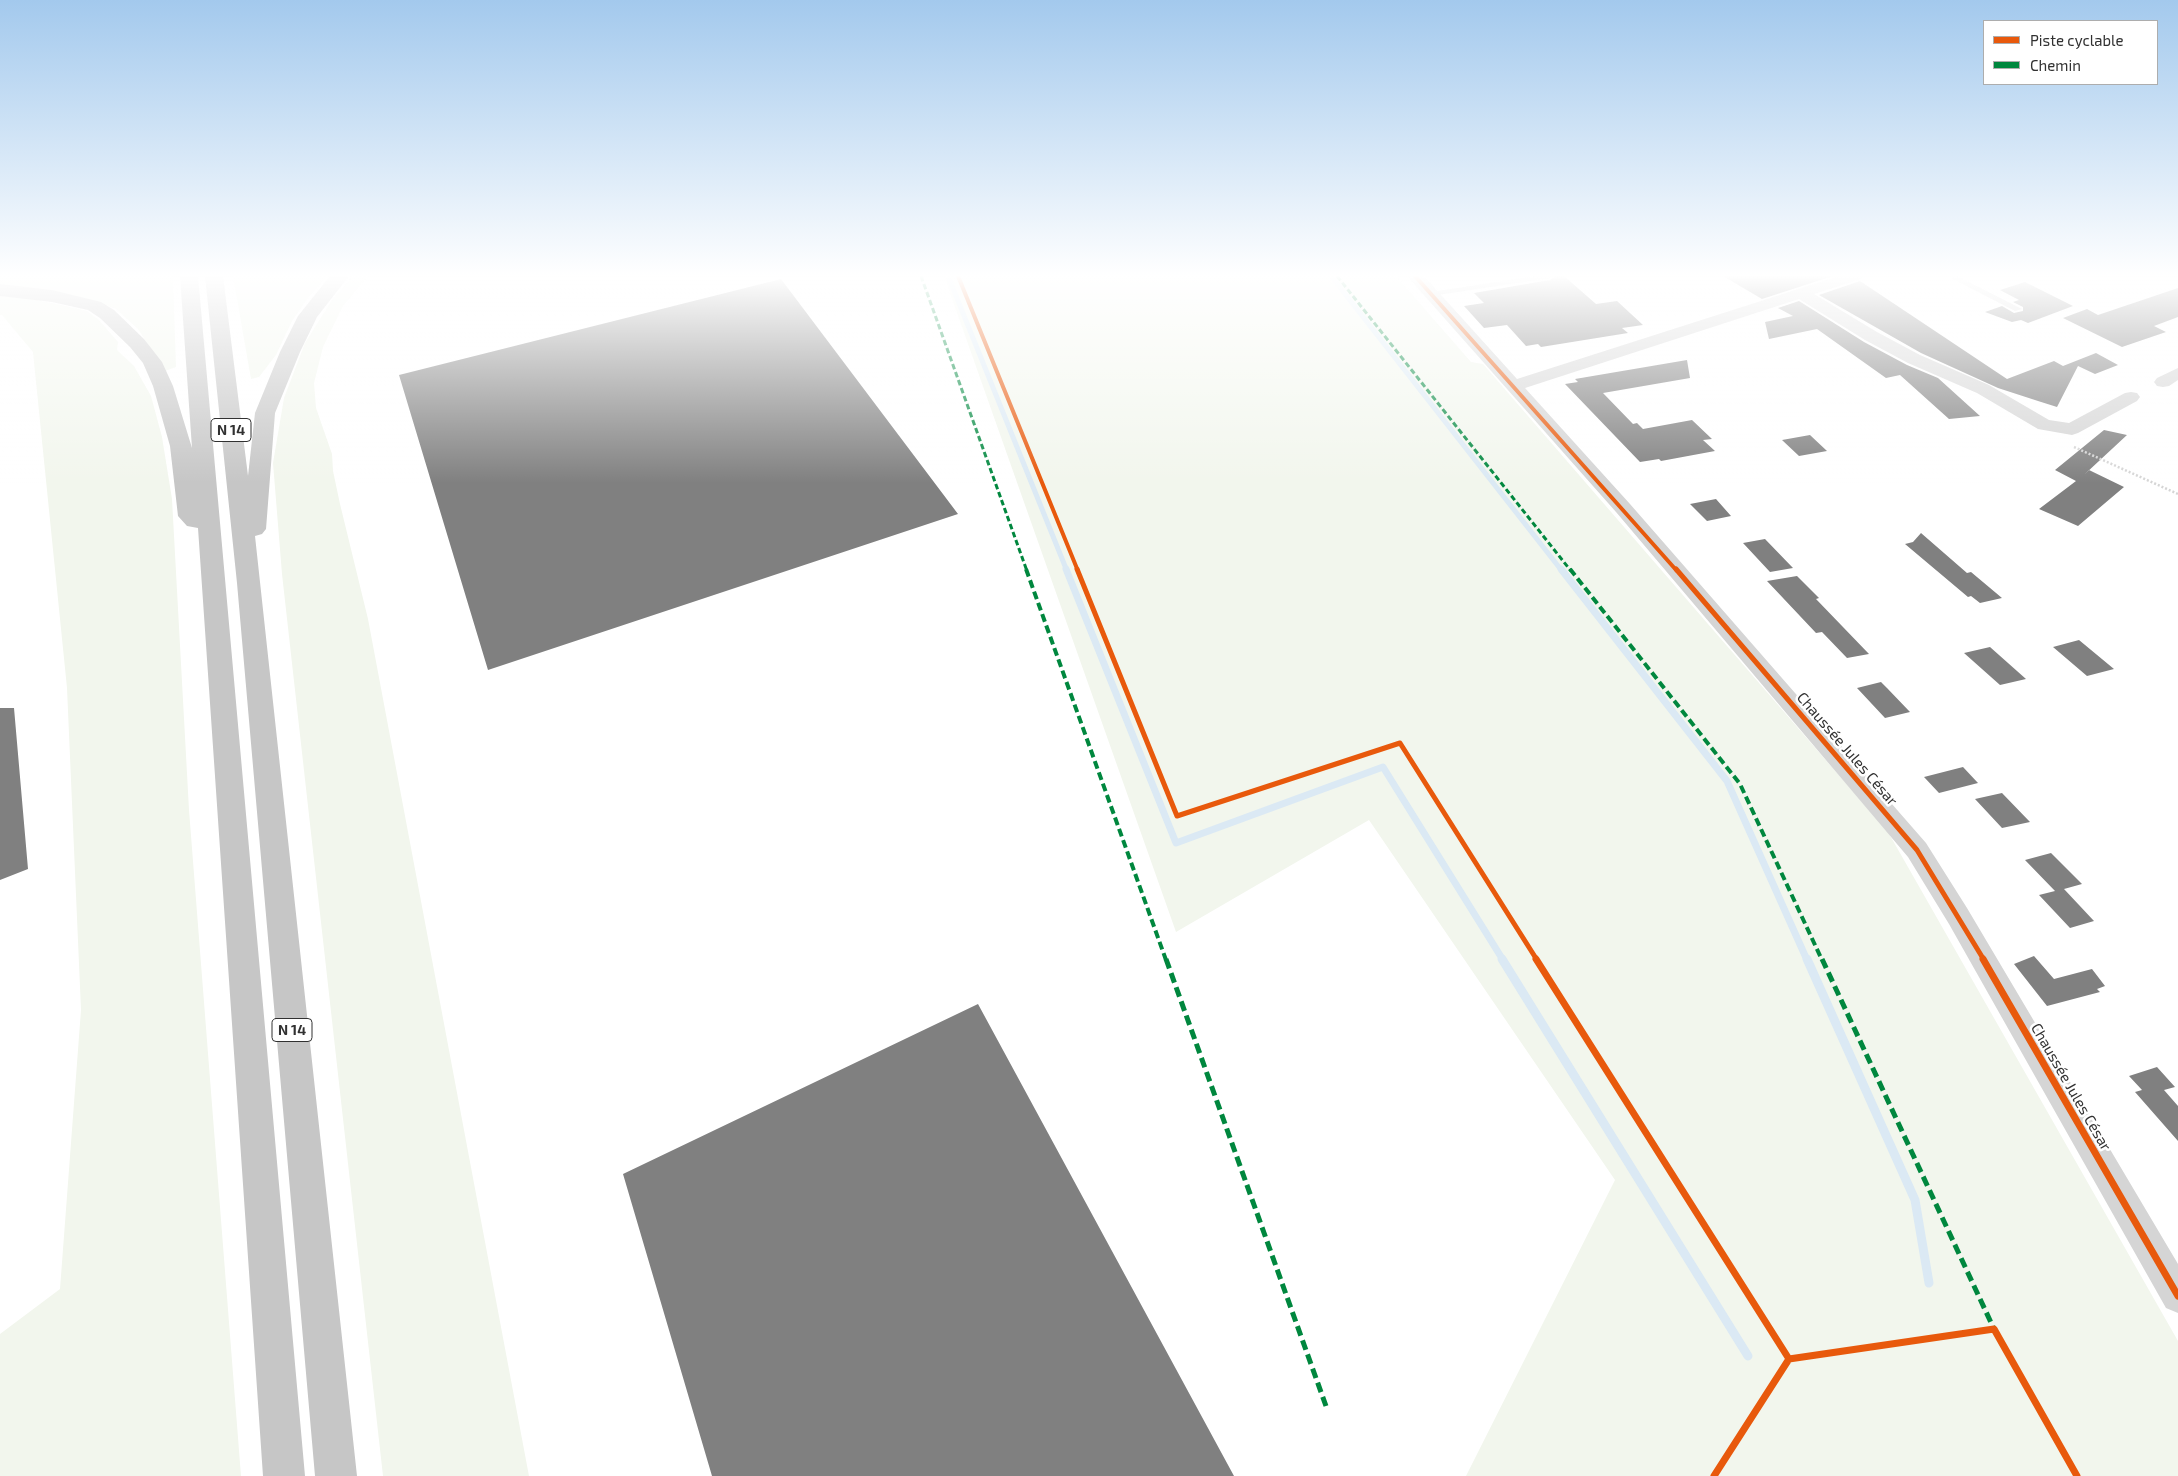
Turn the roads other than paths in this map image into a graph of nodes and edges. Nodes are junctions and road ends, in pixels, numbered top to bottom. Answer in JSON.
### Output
{"nodes":[{"id":1,"x":138,"y":345,"type":"edge"},
{"id":2,"x":194,"y":345,"type":"edge"},
{"id":3,"x":222,"y":345,"type":"edge"},
{"id":4,"x":294,"y":345,"type":"edge"},
{"id":5,"x":1478,"y":345,"type":"edge"},
{"id":6,"x":1642,"y":345,"type":"edge"},
{"id":7,"x":1888,"y":345,"type":"edge"},
{"id":8,"x":1515,"y":385,"type":"junction"},
{"id":9,"x":2131,"y":397,"type":"dead end"},
{"id":10,"x":209,"y":533,"type":"junction"},
{"id":11,"x":249,"y":583,"type":"junction"},
{"id":12,"x":2178,"y":1296,"type":"edge"},
{"id":13,"x":284,"y":1476,"type":"edge"},
{"id":14,"x":336,"y":1476,"type":"edge"}],
"edges":[{"from":1,"to":10,"type":"highway"},
{"from":2,"to":10,"type":"highway","number":"N 14"},
{"from":3,"to":11,"type":"highway","number":"N 14"},
{"from":4,"to":11,"type":"highway"},
{"from":5,"to":8,"type":"street","name":"Chaussée Jules César"},
{"from":6,"to":8,"type":"street"},
{"from":7,"to":9,"type":"street"},
{"from":8,"to":12,"type":"street","name":"Chaussée Jules César"},
{"from":10,"to":13,"type":"highway","number":"N 14"},
{"from":11,"to":14,"type":"highway","number":"N 14"}]}
